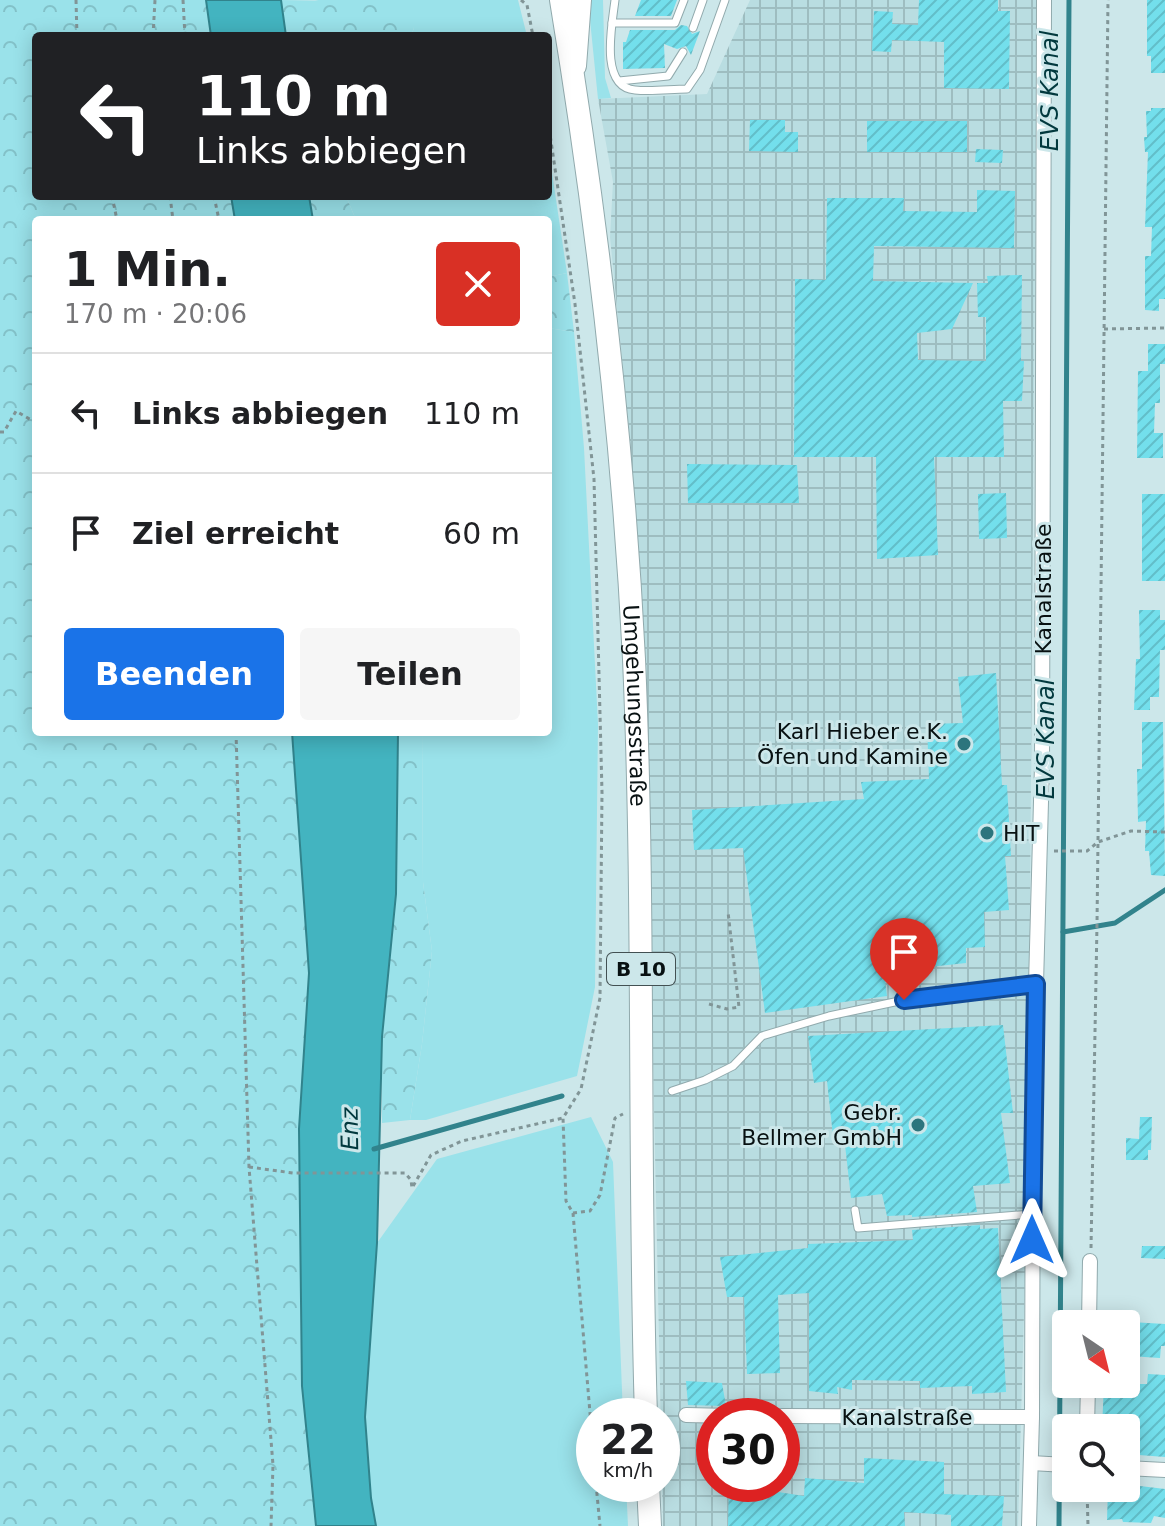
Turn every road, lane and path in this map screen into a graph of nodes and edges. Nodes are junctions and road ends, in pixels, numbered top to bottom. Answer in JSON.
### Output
{"nodes":[{"id":1,"x":76,"y":0,"type":"edge"},
{"id":2,"x":155,"y":0,"type":"edge"},
{"id":3,"x":183,"y":0,"type":"edge"},
{"id":4,"x":521,"y":0,"type":"edge"},
{"id":5,"x":561,"y":0,"type":"edge"},
{"id":6,"x":581,"y":0,"type":"edge"},
{"id":7,"x":615,"y":0,"type":"edge"},
{"id":8,"x":684,"y":0,"type":"edge"},
{"id":9,"x":703,"y":0,"type":"edge"},
{"id":10,"x":725,"y":0,"type":"edge"},
{"id":11,"x":1044,"y":0,"type":"edge"},
{"id":12,"x":1108,"y":0,"type":"edge"},
{"id":13,"x":527,"y":2,"type":"edge"},
{"id":14,"x":612,"y":23,"type":"junction"},
{"id":15,"x":693,"y":28,"type":"dead end"},
{"id":16,"x":77,"y":32,"type":"edge"},
{"id":17,"x":153,"y":32,"type":"edge"},
{"id":18,"x":185,"y":32,"type":"edge"},
{"id":19,"x":532,"y":32,"type":"edge"},
{"id":20,"x":683,"y":52,"type":"dead end"},
{"id":21,"x":617,"y":81,"type":"junction"},
{"id":22,"x":575,"y":86,"type":"junction"},
{"id":23,"x":552,"y":148,"type":"edge"},
{"id":24,"x":1165,"y":328,"type":"edge"},
{"id":25,"x":1104,"y":329,"type":"junction"},
{"id":26,"x":32,"y":421,"type":"edge"},
{"id":27,"x":0,"y":432,"type":"edge"},
{"id":28,"x":236,"y":736,"type":"edge"},
{"id":29,"x":1165,"y":832,"type":"edge"},
{"id":30,"x":1098,"y":842,"type":"junction"},
{"id":31,"x":1039,"y":851,"type":"junction"},
{"id":32,"x":728,"y":912,"type":"dead end"},
{"id":33,"x":1036,"y":984,"type":"junction"},
{"id":34,"x":709,"y":1004,"type":"dead end"},
{"id":35,"x":672,"y":1091,"type":"dead end"},
{"id":36,"x":625,"y":1113,"type":"dead end"},
{"id":37,"x":563,"y":1118,"type":"junction"},
{"id":38,"x":249,"y":1167,"type":"junction"},
{"id":39,"x":855,"y":1210,"type":"dead end"},
{"id":40,"x":573,"y":1213,"type":"junction"},
{"id":41,"x":1032,"y":1214,"type":"junction"},
{"id":42,"x":1090,"y":1261,"type":"joint"},
{"id":43,"x":1089,"y":1310,"type":"edge"},
{"id":44,"x":589,"y":1398,"type":"edge"},
{"id":45,"x":646,"y":1398,"type":"edge"},
{"id":46,"x":686,"y":1415,"type":"dead end"},
{"id":47,"x":696,"y":1415,"type":"edge"},
{"id":48,"x":800,"y":1416,"type":"edge"},
{"id":49,"x":1032,"y":1417,"type":"junction"},
{"id":50,"x":1035,"y":1463,"type":"junction"},
{"id":51,"x":1052,"y":1464,"type":"edge"},
{"id":52,"x":1140,"y":1469,"type":"edge"},
{"id":53,"x":1165,"y":1470,"type":"edge"},
{"id":54,"x":598,"y":1502,"type":"edge"},
{"id":55,"x":649,"y":1502,"type":"edge"},
{"id":56,"x":1087,"y":1502,"type":"edge"},
{"id":57,"x":271,"y":1526,"type":"edge"},
{"id":58,"x":600,"y":1526,"type":"edge"},
{"id":59,"x":650,"y":1526,"type":"edge"},
{"id":60,"x":1029,"y":1526,"type":"edge"},
{"id":61,"x":1088,"y":1526,"type":"edge"}],
"edges":[{"from":1,"to":16,"type":"path"},
{"from":2,"to":17,"type":"path"},
{"from":3,"to":18,"type":"path"},
{"from":4,"to":13,"type":"path"},
{"from":5,"to":22,"type":"main road","name":"Umgehungsstraße","number":"B 10"},
{"from":6,"to":22,"type":"main road"},
{"from":7,"to":14,"type":"lane"},
{"from":8,"to":14,"type":"lane"},
{"from":9,"to":15,"type":"lane"},
{"from":10,"to":21,"type":"lane"},
{"from":11,"to":31,"type":"street","name":"Kanalstraße"},
{"from":12,"to":25,"type":"path"},
{"from":13,"to":19,"type":"path"},
{"from":14,"to":21,"type":"lane"},
{"from":20,"to":21,"type":"lane"},
{"from":22,"to":45,"type":"main road","name":"Umgehungsstraße","number":"B 10"},
{"from":23,"to":37,"type":"path"},
{"from":24,"to":25,"type":"path"},
{"from":25,"to":30,"type":"path"},
{"from":26,"to":27,"type":"path"},
{"from":28,"to":38,"type":"path"},
{"from":29,"to":30,"type":"path"},
{"from":30,"to":31,"type":"path"},
{"from":30,"to":42,"type":"path"},
{"from":31,"to":33,"type":"street","name":"Kanalstraße"},
{"from":32,"to":34,"type":"path"},
{"from":33,"to":35,"type":"lane"},
{"from":33,"to":41,"type":"street","name":"Kanalstraße"},
{"from":36,"to":40,"type":"path"},
{"from":37,"to":38,"type":"path"},
{"from":37,"to":40,"type":"path"},
{"from":38,"to":57,"type":"path"},
{"from":39,"to":41,"type":"lane"},
{"from":40,"to":44,"type":"path"},
{"from":41,"to":49,"type":"street","name":"Kanalstraße"},
{"from":42,"to":43,"type":"street"},
{"from":46,"to":47,"type":"street"},
{"from":48,"to":49,"type":"street","name":"Kanalstraße"},
{"from":49,"to":50,"type":"street","name":"Kanalstraße"},
{"from":50,"to":51,"type":"street"},
{"from":50,"to":60,"type":"street","name":"Kanalstraße"},
{"from":52,"to":53,"type":"street"},
{"from":54,"to":58,"type":"path"},
{"from":55,"to":59,"type":"main road"},
{"from":56,"to":61,"type":"path"}]}
